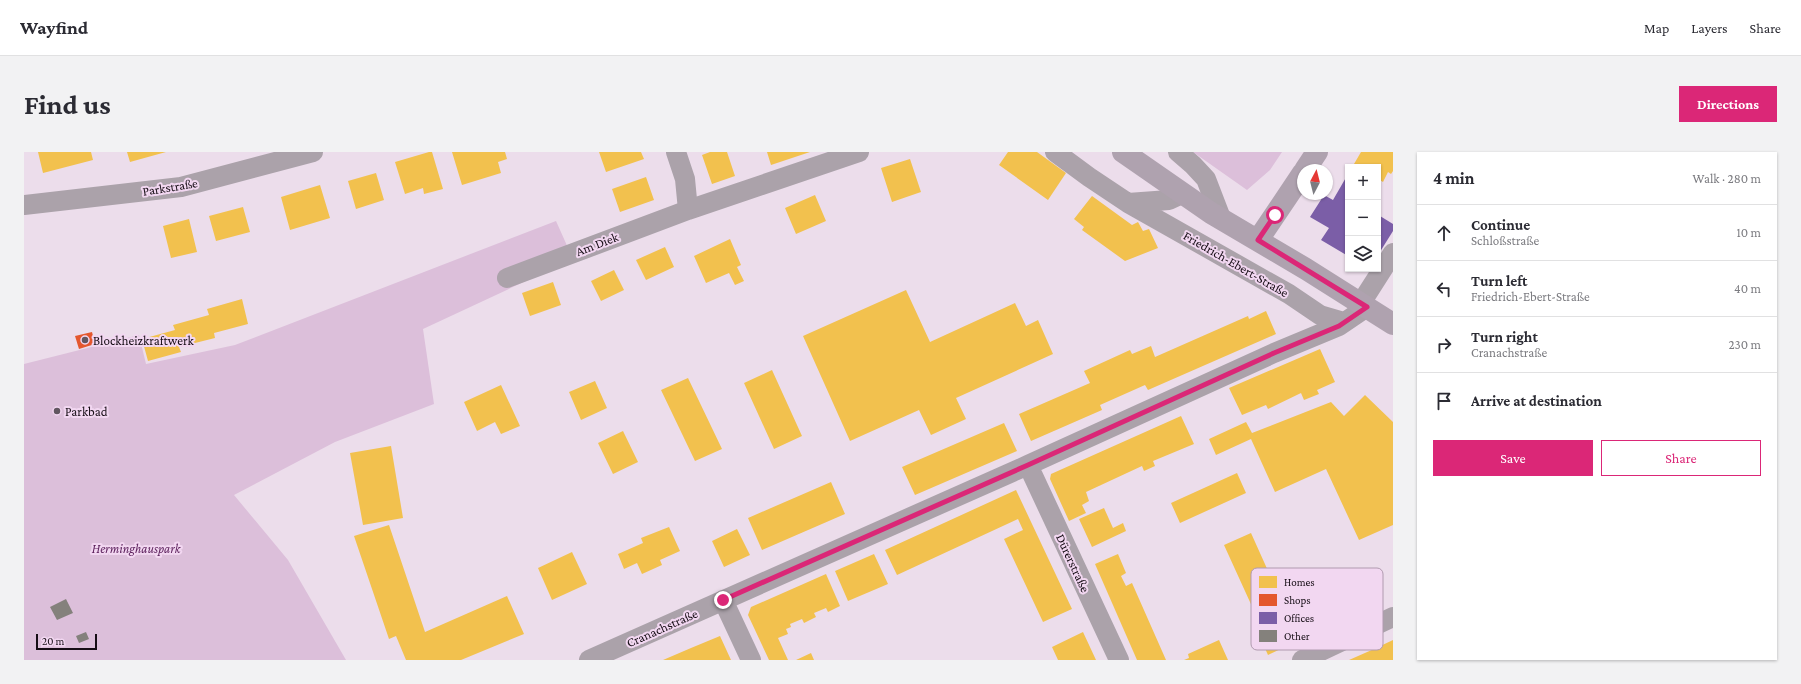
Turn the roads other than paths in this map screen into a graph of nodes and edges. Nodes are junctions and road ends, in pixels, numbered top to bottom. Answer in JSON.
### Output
{"nodes":[{"id":1,"x":313,"y":152,"type":"edge"},
{"id":2,"x":676,"y":152,"type":"edge"},
{"id":3,"x":859,"y":152,"type":"edge"},
{"id":4,"x":1055,"y":152,"type":"edge"},
{"id":5,"x":1124,"y":152,"type":"edge"},
{"id":6,"x":1178,"y":152,"type":"edge"},
{"id":7,"x":1317,"y":152,"type":"edge"},
{"id":8,"x":1309,"y":164,"type":"edge"},
{"id":9,"x":1297,"y":182,"type":"edge"},
{"id":10,"x":1182,"y":194,"type":"junction"},
{"id":11,"x":1128,"y":203,"type":"junction"},
{"id":12,"x":24,"y":205,"type":"edge"},
{"id":13,"x":688,"y":210,"type":"junction"},
{"id":14,"x":1220,"y":218,"type":"junction"},
{"id":15,"x":1258,"y":240,"type":"junction"},
{"id":16,"x":1393,"y":253,"type":"edge"},
{"id":17,"x":507,"y":278,"type":"dead end"},
{"id":18,"x":1364,"y":305,"type":"junction"},
{"id":19,"x":1344,"y":322,"type":"junction"},
{"id":20,"x":1393,"y":324,"type":"edge"},
{"id":21,"x":1028,"y":465,"type":"junction"},
{"id":22,"x":723,"y":600,"type":"junction"},
{"id":23,"x":1393,"y":617,"type":"edge"},
{"id":24,"x":1383,"y":622,"type":"edge"},
{"id":25,"x":1323,"y":650,"type":"edge"},
{"id":26,"x":589,"y":660,"type":"edge"},
{"id":27,"x":751,"y":660,"type":"edge"},
{"id":28,"x":1119,"y":660,"type":"edge"},
{"id":29,"x":1302,"y":660,"type":"edge"}],
"edges":[{"from":1,"to":12,"type":"street","name":"Parkstraße"},
{"from":2,"to":13,"type":"street"},
{"from":3,"to":13,"type":"street","name":"Am Diek"},
{"from":4,"to":11,"type":"street","name":"Friedrich-Ebert-Straße"},
{"from":5,"to":10,"type":"main road"},
{"from":6,"to":14,"type":"street"},
{"from":7,"to":8,"type":"main road"},
{"from":9,"to":15,"type":"main road"},
{"from":10,"to":11,"type":"street"},
{"from":10,"to":14,"type":"main road"},
{"from":11,"to":19,"type":"street","name":"Friedrich-Ebert-Straße"},
{"from":13,"to":17,"type":"street","name":"Am Diek"},
{"from":14,"to":15,"type":"main road"},
{"from":15,"to":18,"type":"main road"},
{"from":16,"to":18,"type":"street","name":"Cranachstraße"},
{"from":18,"to":19,"type":"street","name":"Cranachstraße"},
{"from":18,"to":20,"type":"main road"},
{"from":19,"to":21,"type":"street","name":"Cranachstraße"},
{"from":21,"to":22,"type":"street","name":"Cranachstraße"},
{"from":21,"to":28,"type":"street","name":"Dürerstraße"},
{"from":22,"to":26,"type":"street","name":"Cranachstraße"},
{"from":22,"to":27,"type":"street"},
{"from":23,"to":24,"type":"street"},
{"from":25,"to":29,"type":"street"}]}
